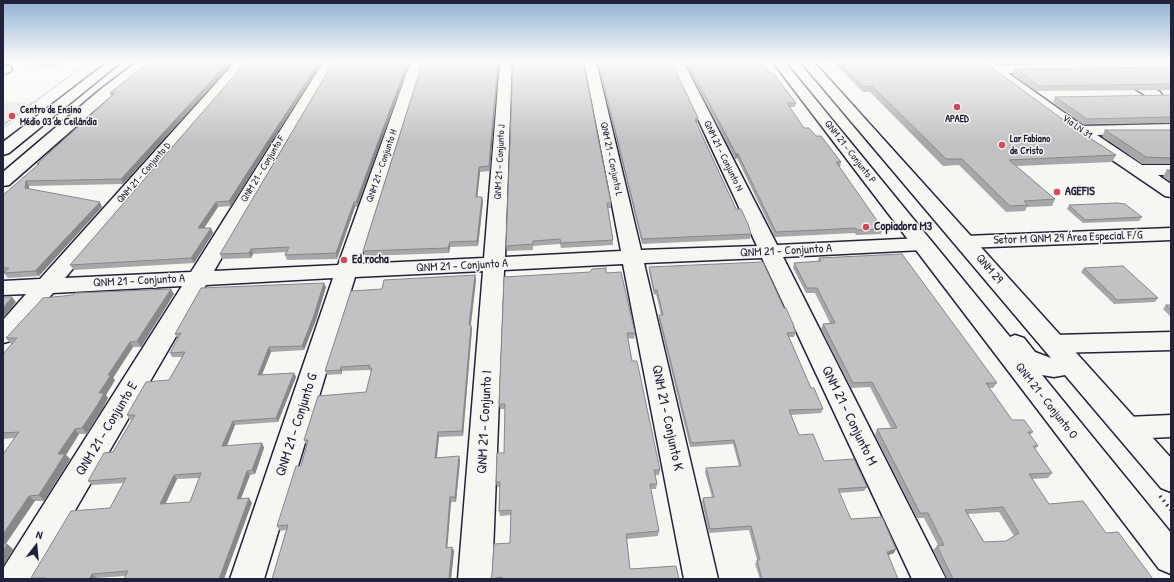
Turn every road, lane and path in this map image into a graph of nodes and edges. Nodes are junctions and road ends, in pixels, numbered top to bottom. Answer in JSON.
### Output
{"nodes":[{"id":1,"x":52,"y":88,"type":"edge"},
{"id":2,"x":218,"y":88,"type":"edge"},
{"id":3,"x":313,"y":88,"type":"edge"},
{"id":4,"x":408,"y":88,"type":"edge"},
{"id":5,"x":504,"y":88,"type":"edge"},
{"id":6,"x":596,"y":88,"type":"edge"},
{"id":7,"x":690,"y":88,"type":"edge"},
{"id":8,"x":800,"y":88,"type":"edge"},
{"id":9,"x":830,"y":88,"type":"edge"},
{"id":10,"x":1022,"y":88,"type":"edge"},
{"id":11,"x":1144,"y":88,"type":"edge"},
{"id":12,"x":110,"y":89,"type":"joint"},
{"id":13,"x":79,"y":90,"type":"joint"},
{"id":14,"x":1155,"y":95,"type":"junction"},
{"id":15,"x":1171,"y":95,"type":"edge"},
{"id":16,"x":1131,"y":96,"type":"edge"},
{"id":17,"x":1035,"y":97,"type":"junction"},
{"id":18,"x":1059,"y":97,"type":"edge"},
{"id":19,"x":3,"y":125,"type":"edge"},
{"id":20,"x":1171,"y":129,"type":"edge"},
{"id":21,"x":1080,"y":130,"type":"junction"},
{"id":22,"x":3,"y":150,"type":"edge"},
{"id":23,"x":1139,"y":170,"type":"junction"},
{"id":24,"x":1171,"y":170,"type":"edge"},
{"id":25,"x":869,"y":175,"type":"junction"},
{"id":26,"x":3,"y":181,"type":"edge"},
{"id":27,"x":1171,"y":192,"type":"edge"},
{"id":28,"x":957,"y":233,"type":"junction"},
{"id":29,"x":1171,"y":234,"type":"edge"},
{"id":30,"x":924,"y":246,"type":"junction"},
{"id":31,"x":769,"y":252,"type":"junction"},
{"id":32,"x":633,"y":257,"type":"junction"},
{"id":33,"x":494,"y":264,"type":"junction"},
{"id":34,"x":346,"y":271,"type":"junction"},
{"id":35,"x":197,"y":278,"type":"junction"},
{"id":36,"x":45,"y":286,"type":"junction"},
{"id":37,"x":3,"y":288,"type":"edge"},
{"id":38,"x":3,"y":334,"type":"edge"},
{"id":39,"x":1171,"y":340,"type":"edge"},
{"id":40,"x":1059,"y":350,"type":"junction"},
{"id":41,"x":1171,"y":426,"type":"edge"},
{"id":42,"x":1127,"y":428,"type":"junction"},
{"id":43,"x":1171,"y":479,"type":"edge"},
{"id":44,"x":1171,"y":558,"type":"edge"},
{"id":45,"x":16,"y":579,"type":"edge"},
{"id":46,"x":247,"y":579,"type":"edge"},
{"id":47,"x":475,"y":579,"type":"edge"},
{"id":48,"x":701,"y":579,"type":"edge"},
{"id":49,"x":929,"y":579,"type":"edge"}],
"edges":[{"from":1,"to":19,"type":"path"},
{"from":2,"to":36,"type":"street","name":"QNM 21 - Conjunto D"},
{"from":3,"to":35,"type":"street","name":"QNM 21 - Conjunto F"},
{"from":4,"to":34,"type":"street","name":"QNM 21 - Conjunto H"},
{"from":5,"to":33,"type":"street","name":"QNM 21 - Conjunto J"},
{"from":6,"to":32,"type":"street","name":"QNM 21 - Conjunto L"},
{"from":7,"to":31,"type":"street","name":"QNM 21 - Conjunto N"},
{"from":8,"to":25,"type":"street","name":"QNM 21 - Conjunto P"},
{"from":9,"to":28,"type":"street","name":"QNM 29"},
{"from":10,"to":17,"type":"street","name":"Via LN 31"},
{"from":11,"to":14,"type":"street"},
{"from":12,"to":13,"type":"street"},
{"from":12,"to":26,"type":"street"},
{"from":13,"to":22,"type":"street"},
{"from":14,"to":15,"type":"street"},
{"from":14,"to":16,"type":"street"},
{"from":17,"to":18,"type":"street"},
{"from":17,"to":21,"type":"street","name":"Via LN 31"},
{"from":20,"to":21,"type":"street"},
{"from":21,"to":23,"type":"street","name":"Via LN 31"},
{"from":23,"to":24,"type":"street"},
{"from":23,"to":27,"type":"street","name":"Via LN 31"},
{"from":25,"to":28,"type":"street"},
{"from":25,"to":30,"type":"street","name":"QNM 21 - Conjunto P"},
{"from":28,"to":29,"type":"street","name":"Setor M QNM 29 Área Especial F/G"},
{"from":28,"to":40,"type":"street","name":"QNM 29"},
{"from":30,"to":31,"type":"street","name":"QNM 21 - Conjunto A"},
{"from":30,"to":40,"type":"street"},
{"from":30,"to":44,"type":"street","name":"QNM 21 - Conjunto O"},
{"from":31,"to":32,"type":"street","name":"QNM 21 - Conjunto A"},
{"from":31,"to":49,"type":"street","name":"QNM 21 - Conjunto M"},
{"from":32,"to":33,"type":"street","name":"QNM 21 - Conjunto A"},
{"from":32,"to":48,"type":"street","name":"QNM 21 - Conjunto K"},
{"from":33,"to":34,"type":"street","name":"QNM 21 - Conjunto A"},
{"from":33,"to":47,"type":"street","name":"QNM 21 - Conjunto I"},
{"from":34,"to":35,"type":"street","name":"QNM 21 - Conjunto A"},
{"from":34,"to":46,"type":"street","name":"QNM 21 - Conjunto G"},
{"from":35,"to":36,"type":"street","name":"QNM 21 - Conjunto A"},
{"from":35,"to":45,"type":"street","name":"QNM 21 - Conjunto E"},
{"from":36,"to":37,"type":"street","name":"QNM 21 - Conjunto A"},
{"from":36,"to":38,"type":"street","name":"QNM 21 - Conjunto D"},
{"from":39,"to":40,"type":"street"},
{"from":40,"to":42,"type":"street","name":"QNM 29"},
{"from":41,"to":42,"type":"street"},
{"from":42,"to":43,"type":"street","name":"QNM 29"}]}
